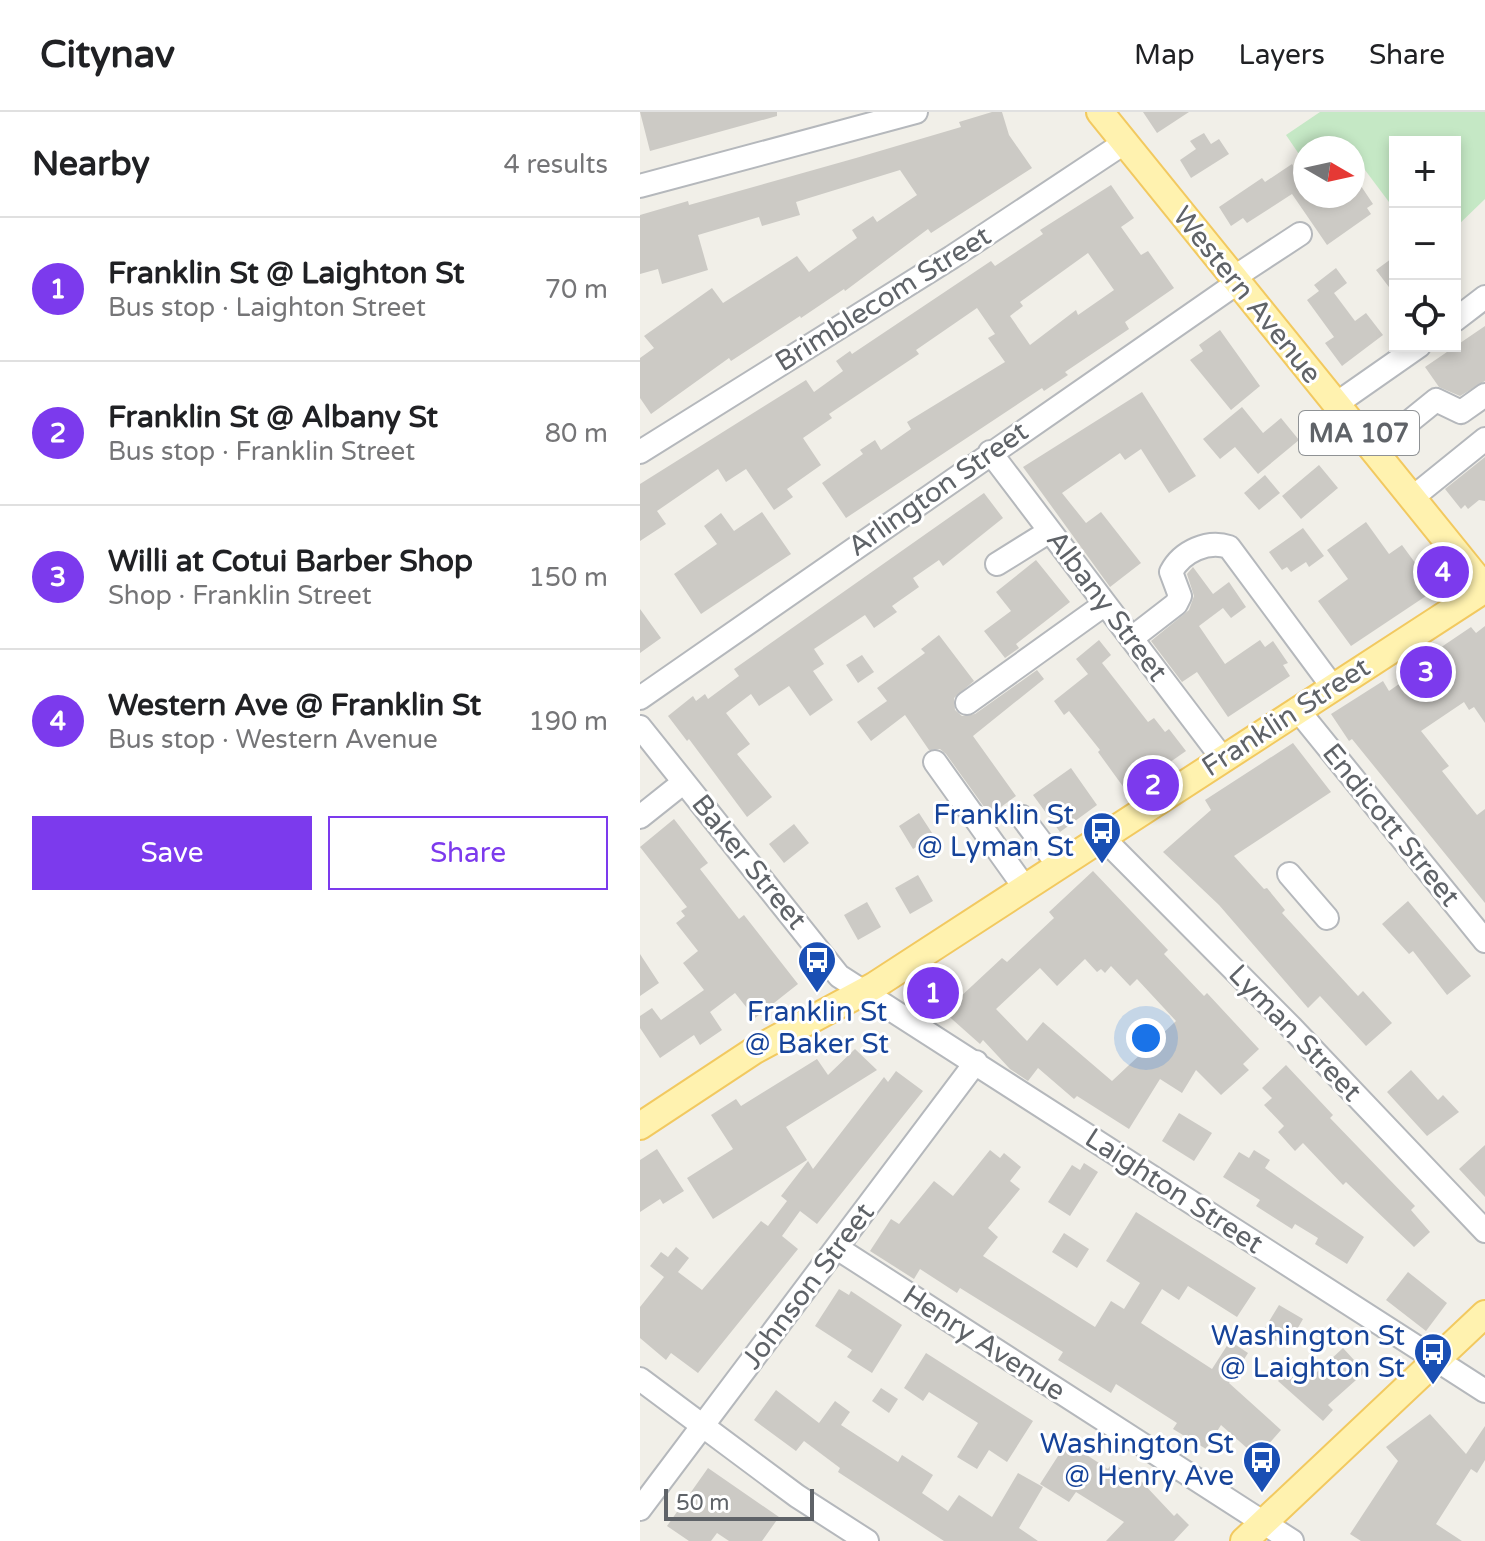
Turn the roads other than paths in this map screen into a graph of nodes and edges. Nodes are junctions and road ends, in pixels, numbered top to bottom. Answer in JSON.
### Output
{"nodes":[{"id":1,"x":916,"y":112,"type":"edge"},
{"id":2,"x":1100,"y":112,"type":"edge"},
{"id":3,"x":1124,"y":143,"type":"junction"},
{"id":4,"x":640,"y":186,"type":"edge"},
{"id":5,"x":1300,"y":234,"type":"dead end"},
{"id":6,"x":1235,"y":280,"type":"junction"},
{"id":7,"x":1485,"y":297,"type":"edge"},
{"id":8,"x":1461,"y":315,"type":"edge"},
{"id":9,"x":1410,"y":352,"type":"edge"},
{"id":10,"x":1485,"y":395,"type":"edge"},
{"id":11,"x":1336,"y":404,"type":"junction"},
{"id":12,"x":1485,"y":439,"type":"edge"},
{"id":13,"x":1373,"y":451,"type":"junction"},
{"id":14,"x":640,"y":452,"type":"edge"},
{"id":15,"x":990,"y":452,"type":"junction"},
{"id":16,"x":1412,"y":498,"type":"junction"},
{"id":17,"x":1050,"y":531,"type":"junction"},
{"id":18,"x":997,"y":564,"type":"dead end"},
{"id":19,"x":1485,"y":588,"type":"edge"},
{"id":20,"x":1105,"y":604,"type":"junction"},
{"id":21,"x":1132,"y":638,"type":"junction"},
{"id":22,"x":1332,"y":686,"type":"junction"},
{"id":23,"x":640,"y":698,"type":"edge"},
{"id":24,"x":967,"y":703,"type":"dead end"},
{"id":25,"x":1297,"y":709,"type":"junction"},
{"id":26,"x":640,"y":727,"type":"edge"},
{"id":27,"x":1223,"y":759,"type":"junction"},
{"id":28,"x":935,"y":762,"type":"dead end"},
{"id":29,"x":684,"y":782,"type":"junction"},
{"id":30,"x":640,"y":817,"type":"edge"},
{"id":31,"x":1022,"y":817,"type":"dead end"},
{"id":32,"x":1103,"y":838,"type":"junction"},
{"id":33,"x":1059,"y":866,"type":"junction"},
{"id":34,"x":1289,"y":874,"type":"dead end"},
{"id":35,"x":1025,"y":888,"type":"junction"},
{"id":36,"x":1327,"y":918,"type":"dead end"},
{"id":37,"x":1485,"y":941,"type":"edge"},
{"id":38,"x":863,"y":991,"type":"junction"},
{"id":39,"x":976,"y":1062,"type":"junction"},
{"id":40,"x":640,"y":1126,"type":"edge"},
{"id":41,"x":1485,"y":1231,"type":"edge"},
{"id":42,"x":837,"y":1248,"type":"junction"},
{"id":43,"x":1485,"y":1314,"type":"edge"},
{"id":44,"x":1433,"y":1360,"type":"junction"},
{"id":45,"x":640,"y":1379,"type":"edge"},
{"id":46,"x":1485,"y":1391,"type":"edge"},
{"id":47,"x":702,"y":1428,"type":"junction"},
{"id":48,"x":640,"y":1509,"type":"edge"},
{"id":49,"x":1263,"y":1522,"type":"junction"},
{"id":50,"x":867,"y":1541,"type":"edge"},
{"id":51,"x":1244,"y":1541,"type":"edge"},
{"id":52,"x":1292,"y":1541,"type":"edge"}],
"edges":[{"from":1,"to":4,"type":"street"},
{"from":2,"to":3,"type":"main road","name":"Western Avenue","number":"MA 107"},
{"from":3,"to":6,"type":"main road","name":"Western Avenue","number":"MA 107"},
{"from":3,"to":14,"type":"street","name":"Brimblecom Street"},
{"from":5,"to":6,"type":"street","name":"Arlington Street"},
{"from":6,"to":11,"type":"main road","name":"Western Avenue","number":"MA 107"},
{"from":6,"to":15,"type":"street","name":"Arlington Street"},
{"from":7,"to":8,"type":"street"},
{"from":9,"to":11,"type":"street"},
{"from":10,"to":13,"type":"street"},
{"from":11,"to":13,"type":"main road","name":"Western Avenue","number":"MA 107"},
{"from":12,"to":16,"type":"street"},
{"from":13,"to":16,"type":"main road","name":"Western Avenue","number":"MA 107"},
{"from":15,"to":17,"type":"street","name":"Albany Street"},
{"from":15,"to":23,"type":"street","name":"Arlington Street"},
{"from":16,"to":19,"type":"main road","name":"Western Avenue","number":"MA 107"},
{"from":17,"to":18,"type":"street"},
{"from":17,"to":20,"type":"street","name":"Albany Street"},
{"from":19,"to":22,"type":"main road","name":"Franklin Street"},
{"from":20,"to":21,"type":"street","name":"Albany Street"},
{"from":20,"to":24,"type":"street"},
{"from":21,"to":22,"type":"street"},
{"from":21,"to":27,"type":"street","name":"Albany Street"},
{"from":22,"to":25,"type":"main road","name":"Franklin Street"},
{"from":25,"to":27,"type":"main road","name":"Franklin Street"},
{"from":25,"to":37,"type":"street","name":"Endicott Street"},
{"from":26,"to":29,"type":"street","name":"Baker Street"},
{"from":27,"to":32,"type":"main road","name":"Franklin Street"},
{"from":28,"to":35,"type":"street"},
{"from":29,"to":30,"type":"street"},
{"from":29,"to":38,"type":"street","name":"Baker Street"},
{"from":31,"to":33,"type":"street"},
{"from":32,"to":33,"type":"main road","name":"Franklin Street"},
{"from":32,"to":41,"type":"street","name":"Lyman Street"},
{"from":33,"to":35,"type":"main road","name":"Franklin Street"},
{"from":34,"to":36,"type":"street"},
{"from":35,"to":38,"type":"main road","name":"Franklin Street"},
{"from":38,"to":39,"type":"street","name":"Laighton Street"},
{"from":38,"to":40,"type":"main road","name":"Franklin Street"},
{"from":39,"to":42,"type":"street","name":"Johnson Street"},
{"from":39,"to":44,"type":"street","name":"Laighton Street"},
{"from":42,"to":47,"type":"street","name":"Johnson Street"},
{"from":42,"to":49,"type":"street","name":"Henry Avenue"},
{"from":43,"to":44,"type":"main road"},
{"from":44,"to":46,"type":"street","name":"Laighton Street"},
{"from":44,"to":49,"type":"main road"},
{"from":45,"to":47,"type":"street"},
{"from":47,"to":48,"type":"street","name":"Johnson Street"},
{"from":47,"to":50,"type":"street"},
{"from":49,"to":51,"type":"main road"},
{"from":49,"to":52,"type":"street","name":"Henry Avenue"}]}
